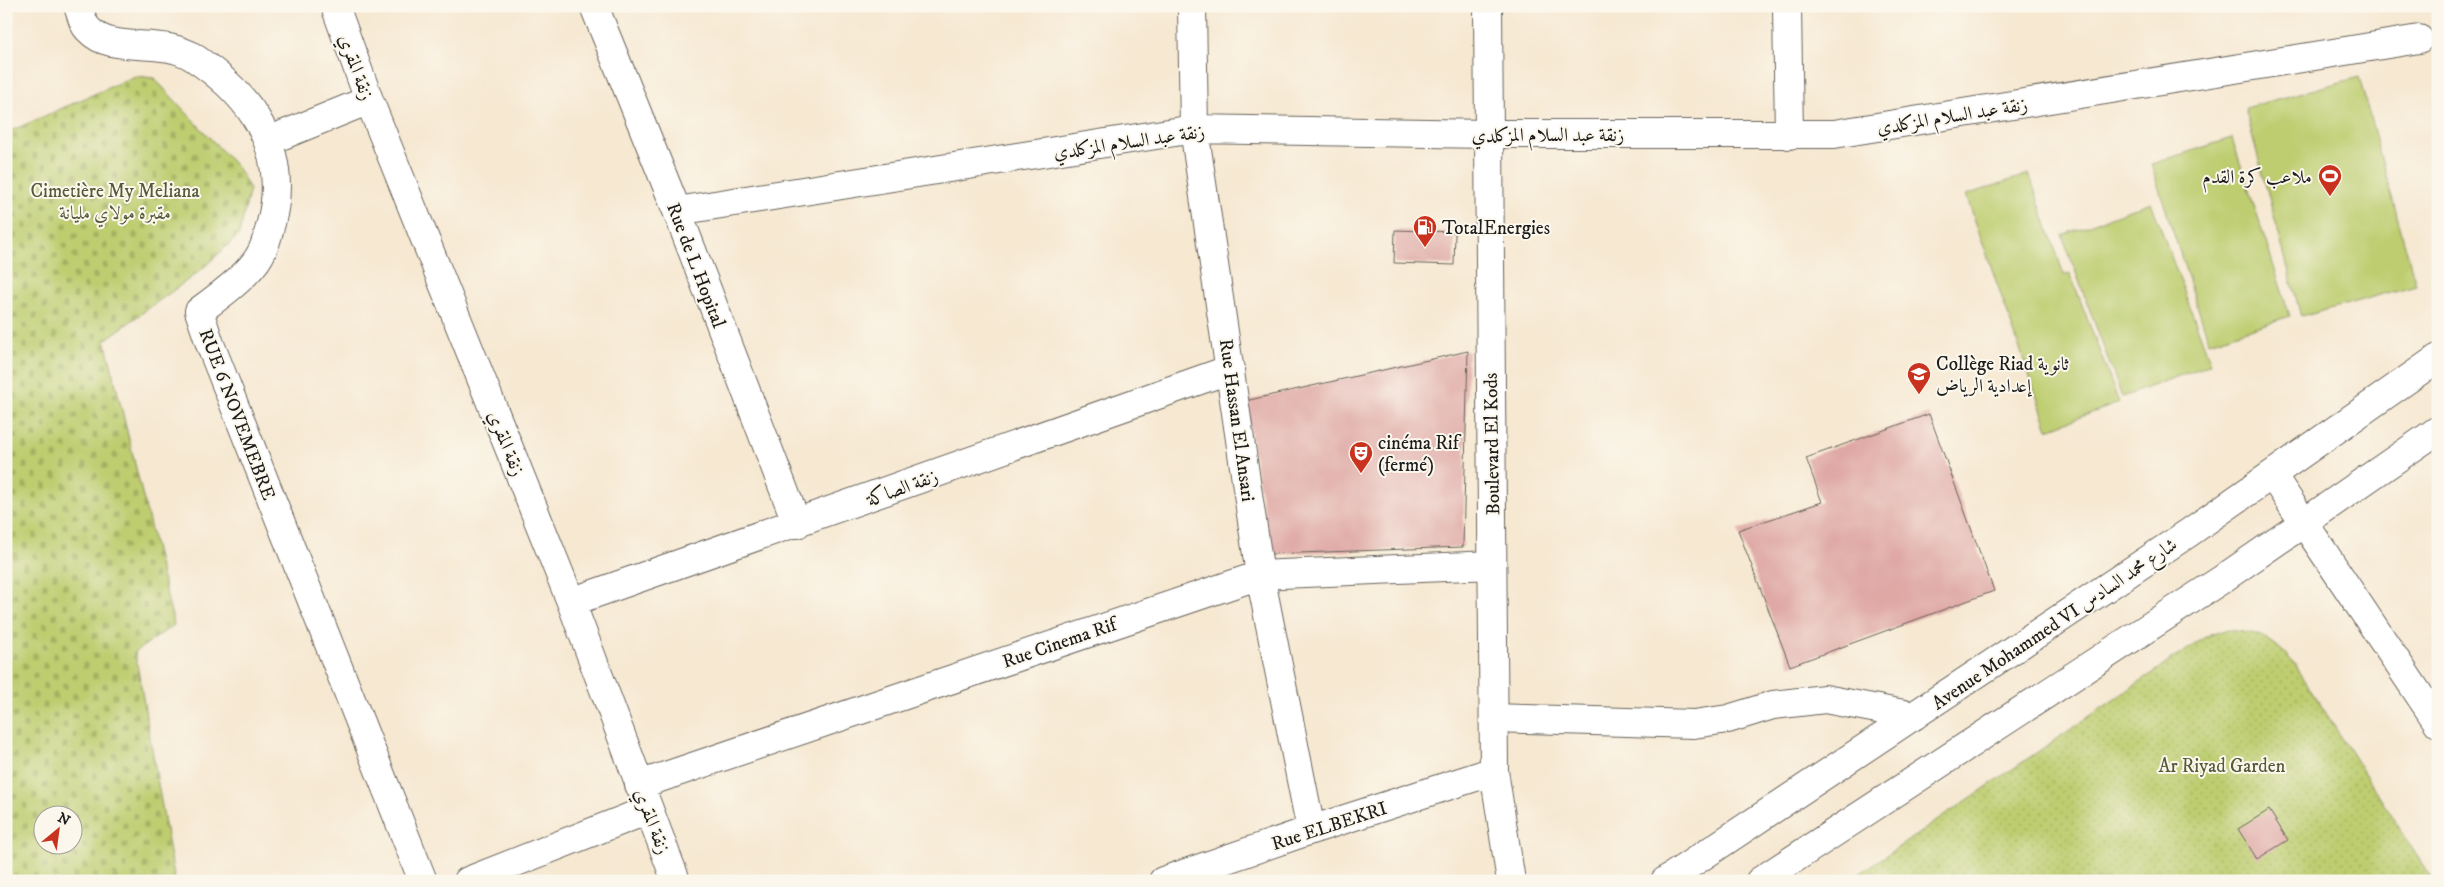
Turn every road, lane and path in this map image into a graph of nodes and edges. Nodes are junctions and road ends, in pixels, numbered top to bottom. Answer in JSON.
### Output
{"nodes":[{"id":1,"x":78,"y":6,"type":"edge"},
{"id":2,"x":335,"y":6,"type":"edge"},
{"id":3,"x":594,"y":6,"type":"edge"},
{"id":4,"x":1192,"y":6,"type":"edge"},
{"id":5,"x":1488,"y":6,"type":"edge"},
{"id":6,"x":1787,"y":6,"type":"edge"},
{"id":7,"x":2419,"y":38,"type":"dead end"},
{"id":8,"x":369,"y":100,"type":"junction"},
{"id":9,"x":1194,"y":129,"type":"junction"},
{"id":10,"x":1488,"y":134,"type":"junction"},
{"id":11,"x":1789,"y":135,"type":"junction"},
{"id":12,"x":268,"y":141,"type":"junction"},
{"id":13,"x":676,"y":211,"type":"junction"},
{"id":14,"x":2438,"y":358,"type":"edge"},
{"id":15,"x":1231,"y":369,"type":"junction"},
{"id":16,"x":2438,"y":430,"type":"edge"},
{"id":17,"x":2272,"y":475,"type":"junction"},
{"id":18,"x":2303,"y":522,"type":"junction"},
{"id":19,"x":797,"y":524,"type":"junction"},
{"id":20,"x":1492,"y":565,"type":"junction"},
{"id":21,"x":1260,"y":575,"type":"junction"},
{"id":22,"x":571,"y":602,"type":"junction"},
{"id":23,"x":1914,"y":716,"type":"junction"},
{"id":24,"x":1494,"y":718,"type":"junction"},
{"id":25,"x":2438,"y":723,"type":"edge"},
{"id":26,"x":1494,"y":771,"type":"junction"},
{"id":27,"x":639,"y":785,"type":"junction"},
{"id":28,"x":648,"y":810,"type":"junction"},
{"id":29,"x":1311,"y":830,"type":"junction"},
{"id":30,"x":423,"y":881,"type":"edge"},
{"id":31,"x":468,"y":881,"type":"edge"},
{"id":32,"x":676,"y":881,"type":"edge"},
{"id":33,"x":1164,"y":881,"type":"edge"},
{"id":34,"x":1511,"y":881,"type":"edge"},
{"id":35,"x":1665,"y":881,"type":"edge"},
{"id":36,"x":1760,"y":881,"type":"edge"}],
"edges":[{"from":1,"to":12,"type":"street","name":"RUE 6 NOVEMEBRE"},
{"from":2,"to":8,"type":"street","name":"زنقة المقري"},
{"from":3,"to":13,"type":"street","name":"Rue de L Hopital"},
{"from":4,"to":9,"type":"street","name":"Rue Hassan El Ansari"},
{"from":5,"to":10,"type":"street","name":"Boulevard El Kods"},
{"from":6,"to":11,"type":"street"},
{"from":7,"to":11,"type":"street","name":"زنقة عبد السلام المزكلدي"},
{"from":8,"to":12,"type":"street"},
{"from":8,"to":22,"type":"street","name":"زنقة المقري"},
{"from":9,"to":10,"type":"street","name":"زنقة عبد السلام المزكلدي"},
{"from":9,"to":13,"type":"street","name":"زنقة عبد السلام المزكلدي"},
{"from":9,"to":15,"type":"street","name":"Rue Hassan El Ansari"},
{"from":10,"to":11,"type":"street","name":"زنقة عبد السلام المزكلدي"},
{"from":10,"to":20,"type":"street","name":"Boulevard El Kods"},
{"from":12,"to":30,"type":"street","name":"RUE 6 NOVEMEBRE"},
{"from":13,"to":19,"type":"street","name":"Rue de L Hopital"},
{"from":14,"to":17,"type":"street","name":"Avenue Mohammed VI شارع محمد السادس"},
{"from":15,"to":19,"type":"street","name":"زنقة الصاكة"},
{"from":15,"to":21,"type":"street","name":"Rue Hassan El Ansari"},
{"from":16,"to":18,"type":"street"},
{"from":17,"to":18,"type":"street"},
{"from":17,"to":23,"type":"street","name":"Avenue Mohammed VI شارع محمد السادس"},
{"from":18,"to":25,"type":"street"},
{"from":18,"to":36,"type":"street"},
{"from":19,"to":22,"type":"street","name":"زنقة الصاكة"},
{"from":20,"to":21,"type":"street","name":"Rue Cinema Rif"},
{"from":20,"to":24,"type":"street","name":"Boulevard El Kods"},
{"from":21,"to":27,"type":"street","name":"Rue Cinema Rif"},
{"from":21,"to":29,"type":"street","name":"Rue Hassan El Ansari"},
{"from":22,"to":27,"type":"street","name":"زنقة المقري"},
{"from":23,"to":24,"type":"street"},
{"from":23,"to":35,"type":"street","name":"Avenue Mohammed VI شارع محمد السادس"},
{"from":24,"to":26,"type":"street","name":"Boulevard El Kods"},
{"from":26,"to":29,"type":"street","name":"Rue ELBEKRI"},
{"from":26,"to":34,"type":"street","name":"Boulevard El Kods"},
{"from":27,"to":28,"type":"street","name":"زنقة المقري"},
{"from":28,"to":31,"type":"street"},
{"from":28,"to":32,"type":"street","name":"زنقة المقري"},
{"from":29,"to":33,"type":"street","name":"Rue ELBEKRI"}]}
